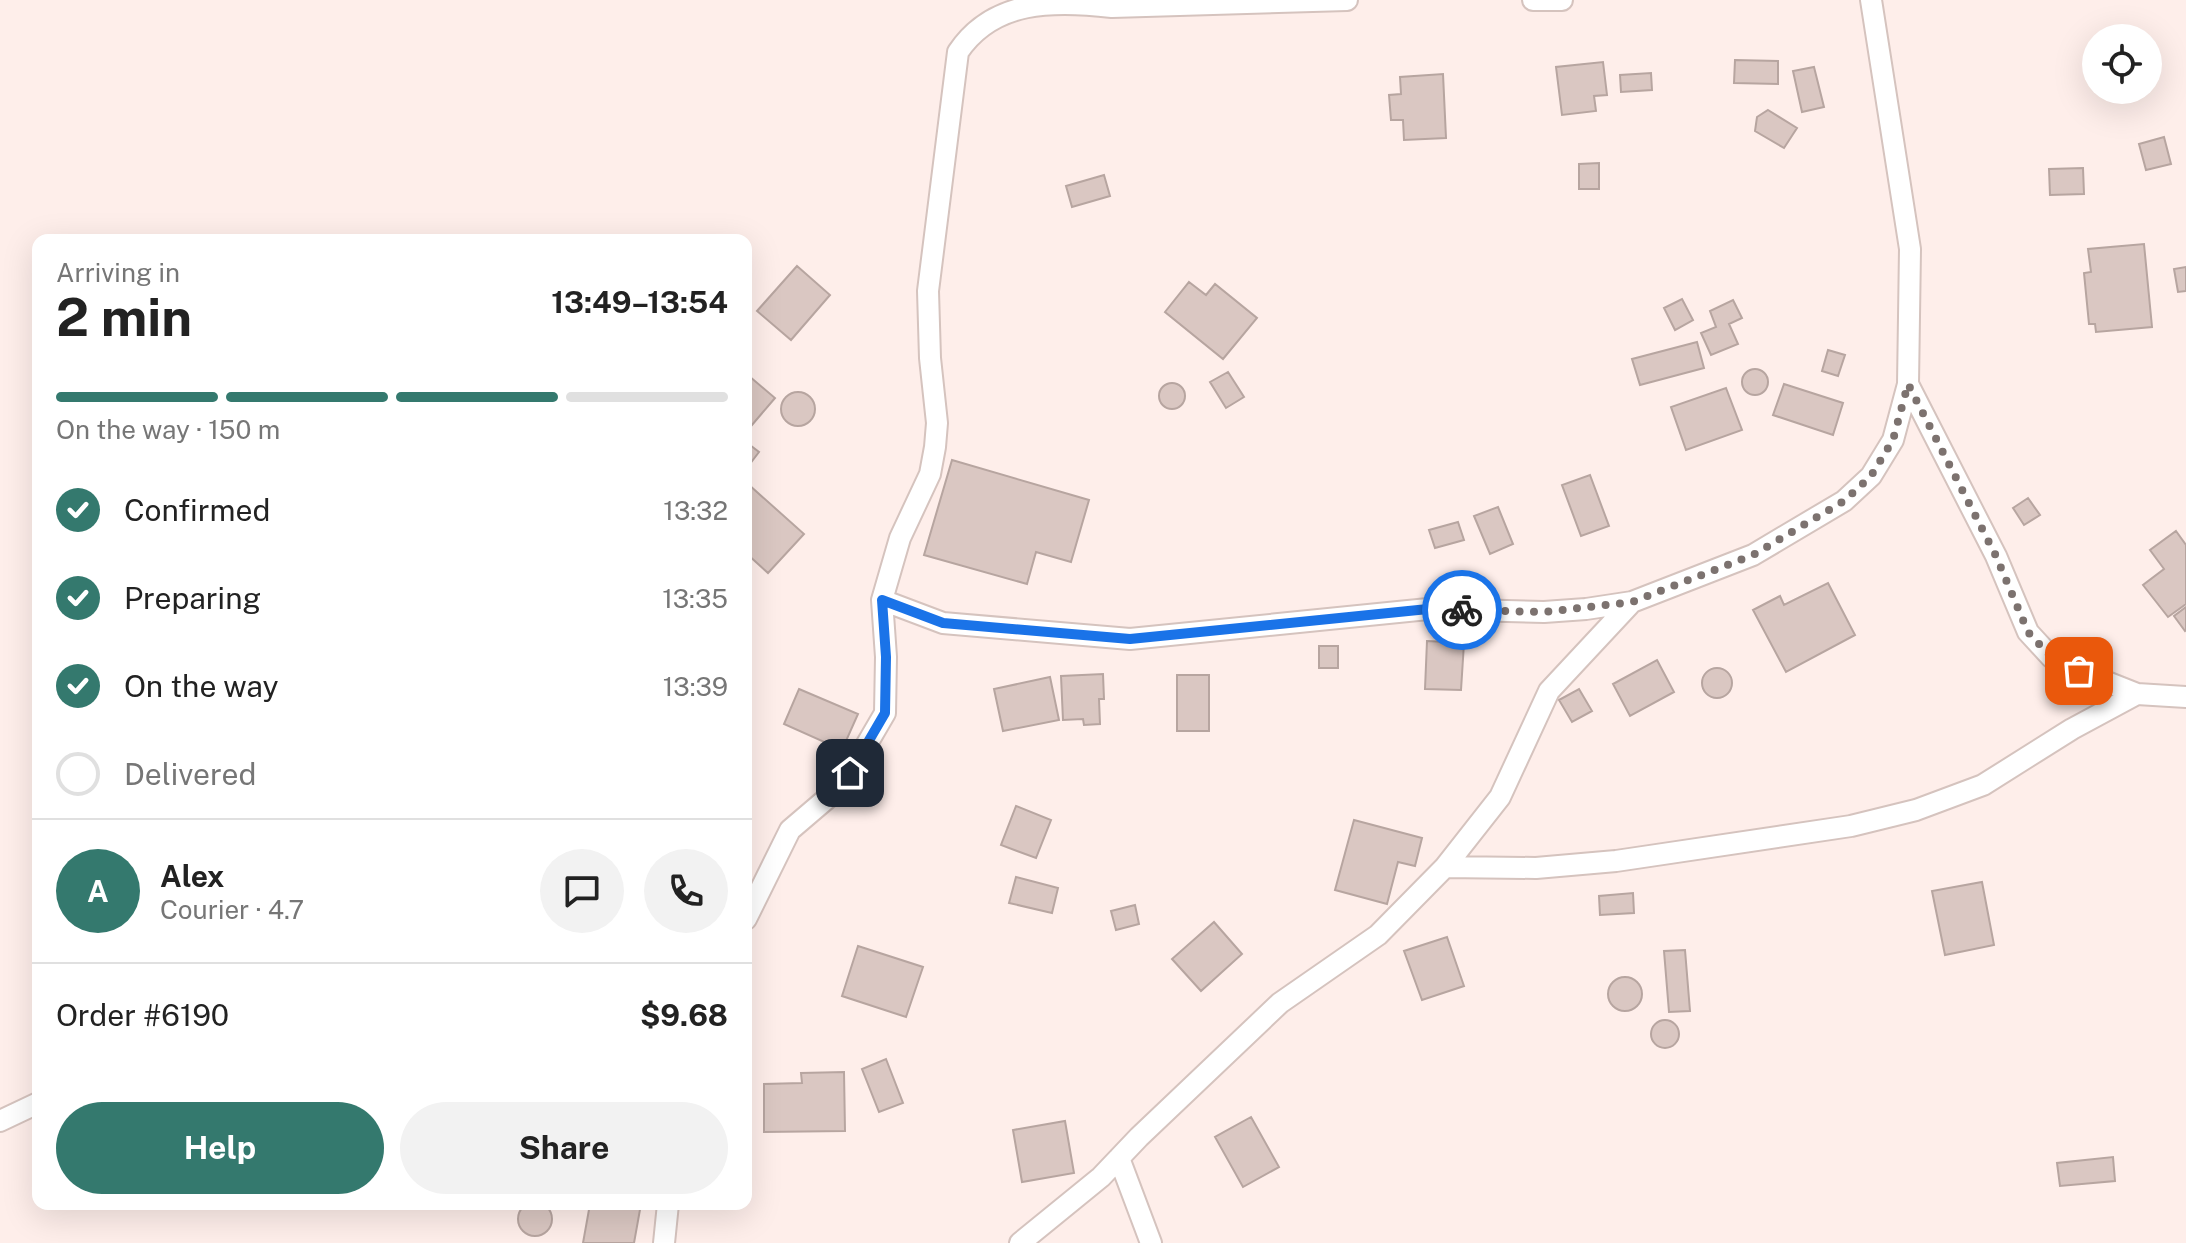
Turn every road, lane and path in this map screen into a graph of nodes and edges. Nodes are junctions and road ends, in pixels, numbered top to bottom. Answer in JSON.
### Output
{"nodes":[{"id":1,"x":1347,"y":0,"type":"edge"},
{"id":2,"x":1533,"y":0,"type":"edge"},
{"id":3,"x":1562,"y":0,"type":"edge"},
{"id":4,"x":1871,"y":0,"type":"edge"},
{"id":5,"x":1908,"y":384,"type":"junction"},
{"id":6,"x":882,"y":600,"type":"junction"},
{"id":7,"x":1632,"y":602,"type":"junction"},
{"id":8,"x":2137,"y":694,"type":"junction"},
{"id":9,"x":2186,"y":697,"type":"edge"},
{"id":10,"x":1445,"y":867,"type":"junction"},
{"id":11,"x":752,"y":907,"type":"edge"},
{"id":12,"x":32,"y":1106,"type":"edge"},
{"id":13,"x":0,"y":1121,"type":"edge"},
{"id":14,"x":1119,"y":1158,"type":"junction"},
{"id":15,"x":667,"y":1210,"type":"edge"},
{"id":16,"x":664,"y":1243,"type":"edge"},
{"id":17,"x":1020,"y":1243,"type":"edge"},
{"id":18,"x":1151,"y":1243,"type":"edge"}],
"edges":[{"from":1,"to":6,"type":"lane"},
{"from":2,"to":3,"type":"lane"},
{"from":4,"to":5,"type":"lane"},
{"from":5,"to":7,"type":"lane"},
{"from":5,"to":8,"type":"lane"},
{"from":6,"to":7,"type":"lane"},
{"from":6,"to":11,"type":"lane"},
{"from":7,"to":10,"type":"lane"},
{"from":8,"to":9,"type":"lane"},
{"from":8,"to":10,"type":"lane"},
{"from":10,"to":14,"type":"lane"},
{"from":12,"to":13,"type":"lane"},
{"from":14,"to":17,"type":"lane"},
{"from":14,"to":18,"type":"lane"},
{"from":15,"to":16,"type":"lane"}]}
